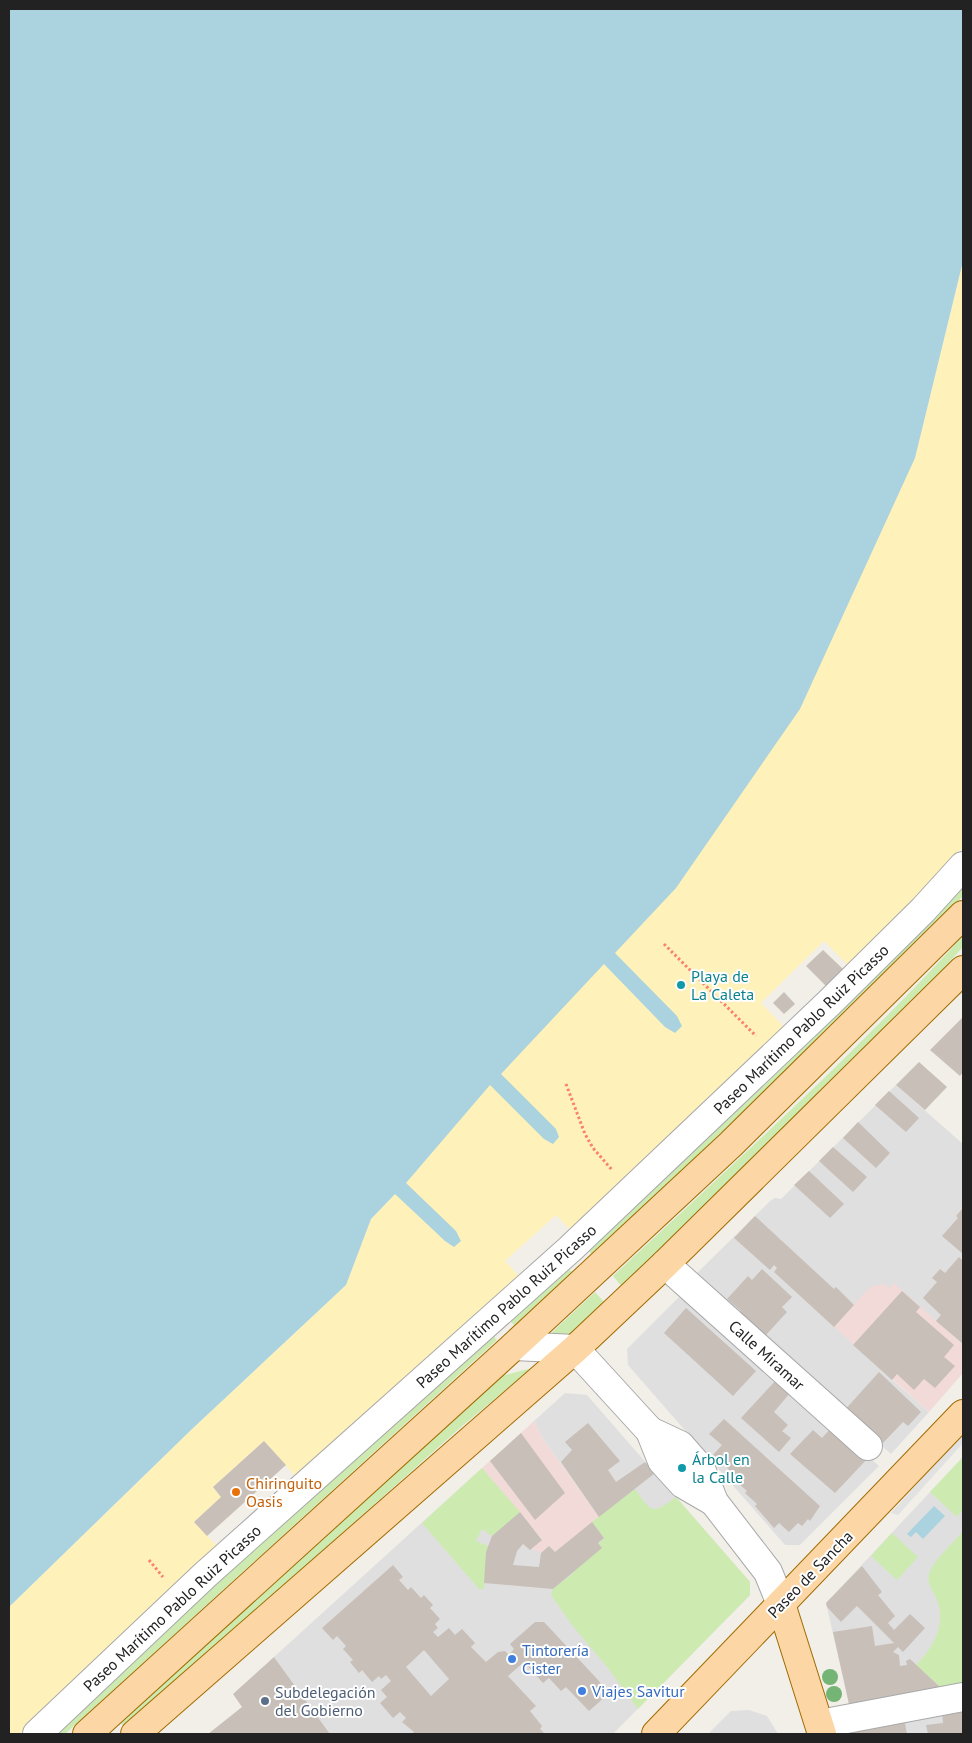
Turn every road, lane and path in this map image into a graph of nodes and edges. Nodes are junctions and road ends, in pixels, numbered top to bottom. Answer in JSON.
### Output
{"nodes":[{"id":1,"x":963,"y":866,"type":"edge"},
{"id":2,"x":963,"y":915,"type":"edge"},
{"id":3,"x":664,"y":944,"type":"dead end"},
{"id":4,"x":963,"y":970,"type":"edge"},
{"id":5,"x":763,"y":1043,"type":"dead end"},
{"id":6,"x":566,"y":1084,"type":"dead end"},
{"id":7,"x":617,"y":1176,"type":"dead end"},
{"id":8,"x":666,"y":1264,"type":"junction"},
{"id":9,"x":514,"y":1346,"type":"junction"},
{"id":10,"x":575,"y":1349,"type":"junction"},
{"id":11,"x":963,"y":1414,"type":"edge"},
{"id":12,"x":868,"y":1446,"type":"dead end"},
{"id":13,"x":781,"y":1604,"type":"junction"},
{"id":14,"x":963,"y":1697,"type":"edge"},
{"id":15,"x":821,"y":1729,"type":"edge"},
{"id":16,"x":37,"y":1734,"type":"edge"},
{"id":17,"x":87,"y":1734,"type":"edge"},
{"id":18,"x":135,"y":1734,"type":"edge"},
{"id":19,"x":656,"y":1734,"type":"edge"}],
"edges":[{"from":1,"to":16,"type":"street","name":"Paseo Marítimo Pablo Ruiz Picasso"},
{"from":2,"to":9,"type":"main road","name":"Paseo Marítimo Pablo Ruiz Picasso"},
{"from":3,"to":5,"type":"path"},
{"from":4,"to":8,"type":"main road"},
{"from":6,"to":7,"type":"path"},
{"from":8,"to":10,"type":"main road"},
{"from":8,"to":12,"type":"street","name":"Calle Miramar"},
{"from":9,"to":10,"type":"street"},
{"from":9,"to":17,"type":"main road","name":"Paseo Marítimo Pablo Ruiz Picasso"},
{"from":10,"to":13,"type":"street"},
{"from":10,"to":18,"type":"main road"},
{"from":11,"to":13,"type":"main road","name":"Paseo de Sancha"},
{"from":13,"to":15,"type":"main road"},
{"from":13,"to":19,"type":"main road","name":"Paseo de Sancha"},
{"from":14,"to":15,"type":"street"}]}
